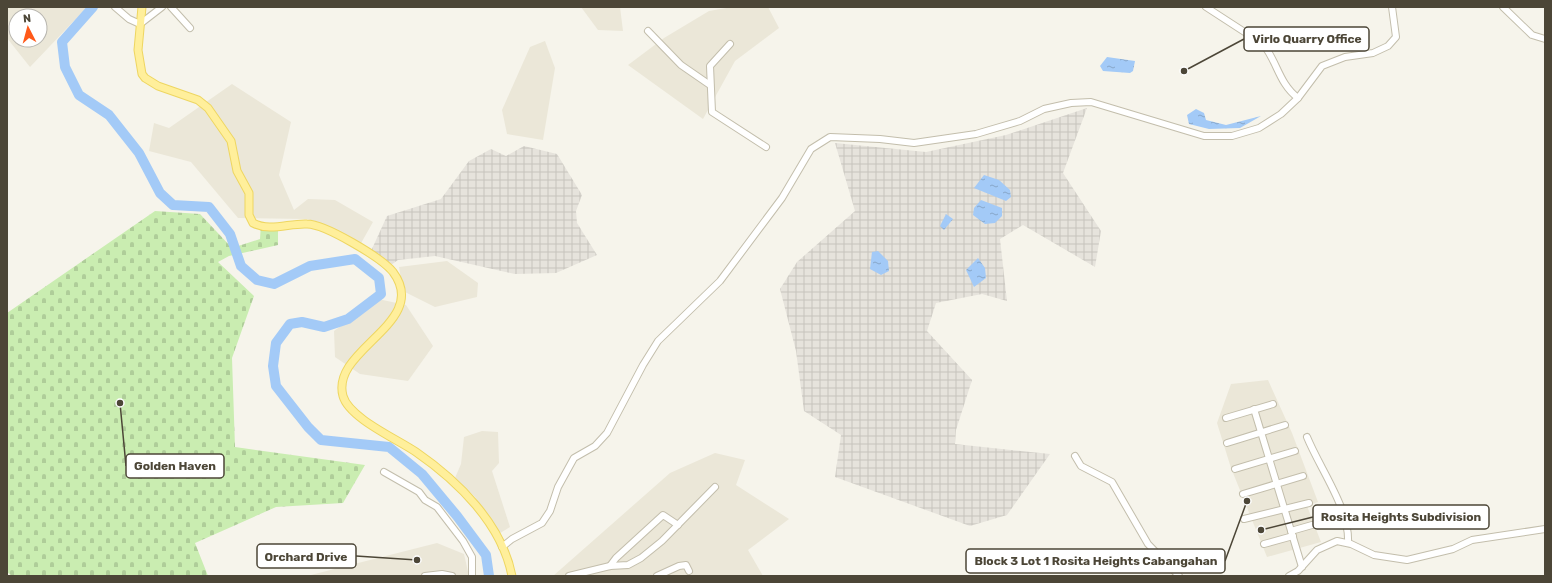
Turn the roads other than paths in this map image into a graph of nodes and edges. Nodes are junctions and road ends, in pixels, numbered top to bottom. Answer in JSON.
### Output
{"nodes":[{"id":1,"x":115,"y":7,"type":"edge"},
{"id":2,"x":142,"y":7,"type":"edge"},
{"id":3,"x":162,"y":7,"type":"edge"},
{"id":4,"x":170,"y":7,"type":"edge"},
{"id":5,"x":1206,"y":7,"type":"edge"},
{"id":6,"x":1392,"y":7,"type":"edge"},
{"id":7,"x":1503,"y":7,"type":"edge"},
{"id":8,"x":140,"y":24,"type":"junction"},
{"id":9,"x":190,"y":28,"type":"dead end"},
{"id":10,"x":648,"y":31,"type":"dead end"},
{"id":11,"x":1545,"y":39,"type":"edge"},
{"id":12,"x":730,"y":44,"type":"dead end"},
{"id":13,"x":710,"y":85,"type":"junction"},
{"id":14,"x":1298,"y":98,"type":"junction"},
{"id":15,"x":766,"y":147,"type":"dead end"},
{"id":16,"x":1273,"y":404,"type":"dead end"},
{"id":17,"x":1254,"y":409,"type":"junction"},
{"id":18,"x":1226,"y":418,"type":"dead end"},
{"id":19,"x":1285,"y":425,"type":"dead end"},
{"id":20,"x":1261,"y":432,"type":"junction"},
{"id":21,"x":1307,"y":437,"type":"dead end"},
{"id":22,"x":1227,"y":443,"type":"dead end"},
{"id":23,"x":1295,"y":451,"type":"dead end"},
{"id":24,"x":1075,"y":456,"type":"dead end"},
{"id":25,"x":1269,"y":459,"type":"junction"},
{"id":26,"x":1235,"y":469,"type":"dead end"},
{"id":27,"x":384,"y":472,"type":"dead end"},
{"id":28,"x":1303,"y":476,"type":"dead end"},
{"id":29,"x":1277,"y":484,"type":"junction"},
{"id":30,"x":715,"y":487,"type":"dead end"},
{"id":31,"x":1243,"y":494,"type":"dead end"},
{"id":32,"x":1308,"y":503,"type":"dead end"},
{"id":33,"x":1285,"y":510,"type":"junction"},
{"id":34,"x":1244,"y":519,"type":"dead end"},
{"id":35,"x":678,"y":524,"type":"junction"},
{"id":36,"x":1312,"y":525,"type":"dead end"},
{"id":37,"x":1545,"y":529,"type":"edge"},
{"id":38,"x":1292,"y":534,"type":"junction"},
{"id":39,"x":1348,"y":543,"type":"junction"},
{"id":40,"x":1264,"y":544,"type":"dead end"},
{"id":41,"x":502,"y":547,"type":"junction"},
{"id":42,"x":610,"y":566,"type":"junction"},
{"id":43,"x":1302,"y":567,"type":"junction"},
{"id":44,"x":689,"y":571,"type":"dead end"},
{"id":45,"x":425,"y":576,"type":"edge"},
{"id":46,"x":452,"y":576,"type":"edge"},
{"id":47,"x":472,"y":576,"type":"edge"},
{"id":48,"x":512,"y":576,"type":"edge"},
{"id":49,"x":569,"y":576,"type":"edge"},
{"id":50,"x":658,"y":576,"type":"edge"},
{"id":51,"x":1178,"y":576,"type":"edge"},
{"id":52,"x":1289,"y":576,"type":"edge"}],
"edges":[{"from":1,"to":8,"type":"street"},
{"from":2,"to":8,"type":"main road"},
{"from":3,"to":8,"type":"street"},
{"from":4,"to":9,"type":"street"},
{"from":5,"to":14,"type":"street"},
{"from":6,"to":14,"type":"street"},
{"from":7,"to":11,"type":"street"},
{"from":8,"to":41,"type":"main road"},
{"from":10,"to":13,"type":"street"},
{"from":12,"to":13,"type":"street"},
{"from":13,"to":15,"type":"street"},
{"from":14,"to":41,"type":"street"},
{"from":16,"to":17,"type":"street"},
{"from":17,"to":18,"type":"street"},
{"from":17,"to":20,"type":"street"},
{"from":19,"to":20,"type":"street"},
{"from":20,"to":22,"type":"street"},
{"from":20,"to":25,"type":"street"},
{"from":21,"to":39,"type":"street"},
{"from":23,"to":25,"type":"street"},
{"from":24,"to":51,"type":"street"},
{"from":25,"to":26,"type":"street"},
{"from":25,"to":29,"type":"street"},
{"from":27,"to":47,"type":"street"},
{"from":28,"to":29,"type":"street"},
{"from":29,"to":31,"type":"street"},
{"from":29,"to":33,"type":"street"},
{"from":30,"to":35,"type":"street"},
{"from":32,"to":33,"type":"street"},
{"from":33,"to":34,"type":"street"},
{"from":33,"to":38,"type":"street"},
{"from":35,"to":42,"type":"street"},
{"from":35,"to":42,"type":"street"},
{"from":36,"to":38,"type":"street"},
{"from":37,"to":39,"type":"street"},
{"from":38,"to":40,"type":"street"},
{"from":38,"to":43,"type":"street"},
{"from":39,"to":43,"type":"street"},
{"from":41,"to":48,"type":"main road"},
{"from":42,"to":49,"type":"street"},
{"from":43,"to":52,"type":"street"},
{"from":44,"to":50,"type":"street"},
{"from":45,"to":46,"type":"street"}]}
